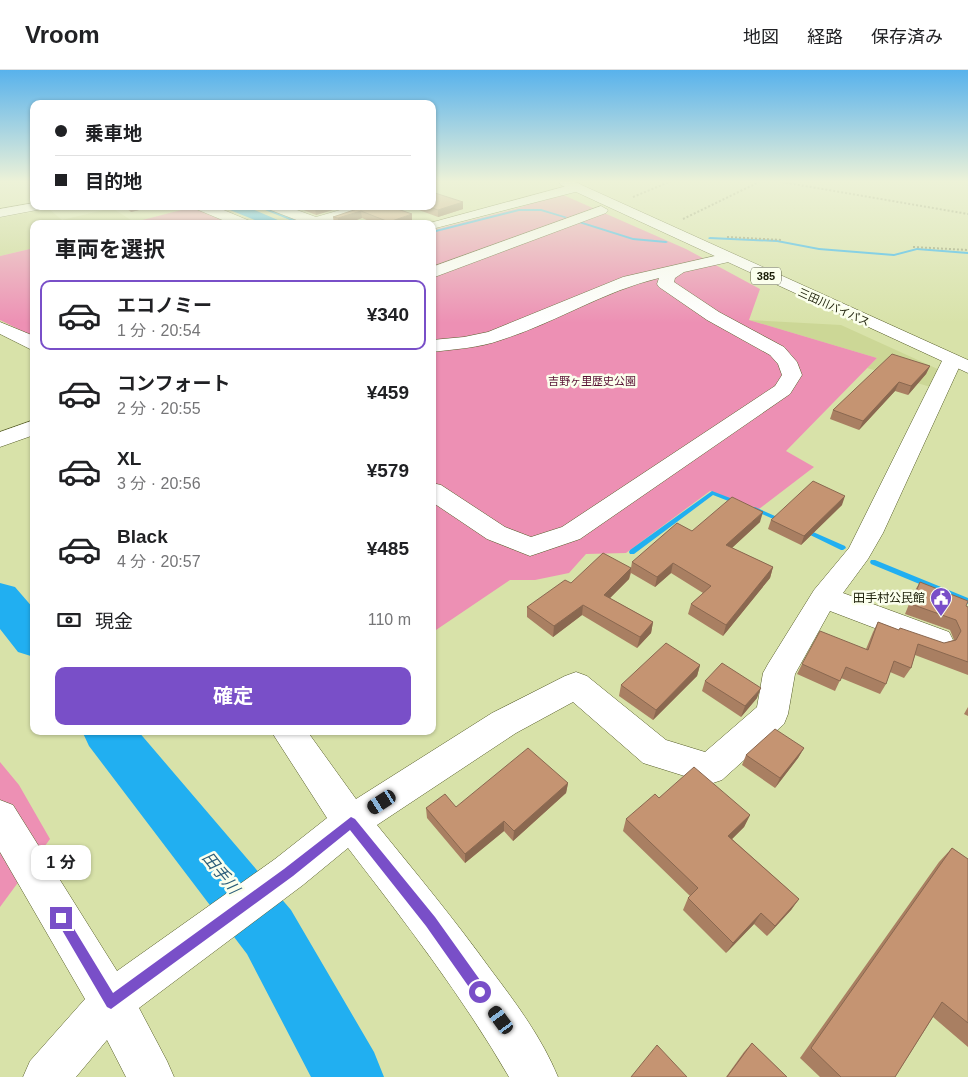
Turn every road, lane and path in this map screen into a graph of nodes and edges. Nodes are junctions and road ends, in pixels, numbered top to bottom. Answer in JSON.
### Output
{"nodes":[{"id":1,"x":550,"y":229,"type":"edge"},
{"id":2,"x":666,"y":229,"type":"edge"},
{"id":3,"x":684,"y":237,"type":"junction"},
{"id":4,"x":782,"y":240,"type":"dead end"},
{"id":5,"x":913,"y":247,"type":"dead end"},
{"id":6,"x":968,"y":250,"type":"edge"},
{"id":7,"x":728,"y":258,"type":"junction"},
{"id":8,"x":678,"y":270,"type":"junction"},
{"id":9,"x":436,"y":272,"type":"edge"},
{"id":10,"x":0,"y":327,"type":"edge"},
{"id":11,"x":30,"y":342,"type":"edge"},
{"id":12,"x":436,"y":346,"type":"edge"},
{"id":13,"x":960,"y":364,"type":"edge"},
{"id":14,"x":30,"y":429,"type":"edge"},
{"id":15,"x":0,"y":440,"type":"edge"},
{"id":16,"x":436,"y":493,"type":"edge"},
{"id":17,"x":824,"y":596,"type":"junction"},
{"id":18,"x":938,"y":640,"type":"edge"},
{"id":19,"x":291,"y":735,"type":"edge"},
{"id":20,"x":0,"y":817,"type":"edge"},
{"id":21,"x":351,"y":822,"type":"junction"},
{"id":22,"x":111,"y":1002,"type":"junction"},
{"id":23,"x":46,"y":1077,"type":"edge"},
{"id":24,"x":151,"y":1077,"type":"edge"},
{"id":25,"x":535,"y":1077,"type":"edge"}],
"edges":[{"from":1,"to":9,"type":"main road"},
{"from":2,"to":3,"type":"main road","name":"三田川バイパス","number":"385"},
{"from":3,"to":4,"type":"path"},
{"from":3,"to":7,"type":"main road","name":"三田川バイパス","number":"385"},
{"from":5,"to":6,"type":"path"},
{"from":7,"to":8,"type":"main road"},
{"from":7,"to":13,"type":"main road","name":"三田川バイパス","number":"385"},
{"from":8,"to":12,"type":"main road"},
{"from":8,"to":16,"type":"main road"},
{"from":10,"to":11,"type":"main road"},
{"from":13,"to":17,"type":"main road"},
{"from":14,"to":15,"type":"main road"},
{"from":17,"to":18,"type":"main road"},
{"from":17,"to":21,"type":"main road"},
{"from":19,"to":21,"type":"main road"},
{"from":20,"to":22,"type":"main road"},
{"from":21,"to":22,"type":"main road"},
{"from":21,"to":25,"type":"main road"},
{"from":22,"to":23,"type":"main road"},
{"from":22,"to":24,"type":"main road"}]}
